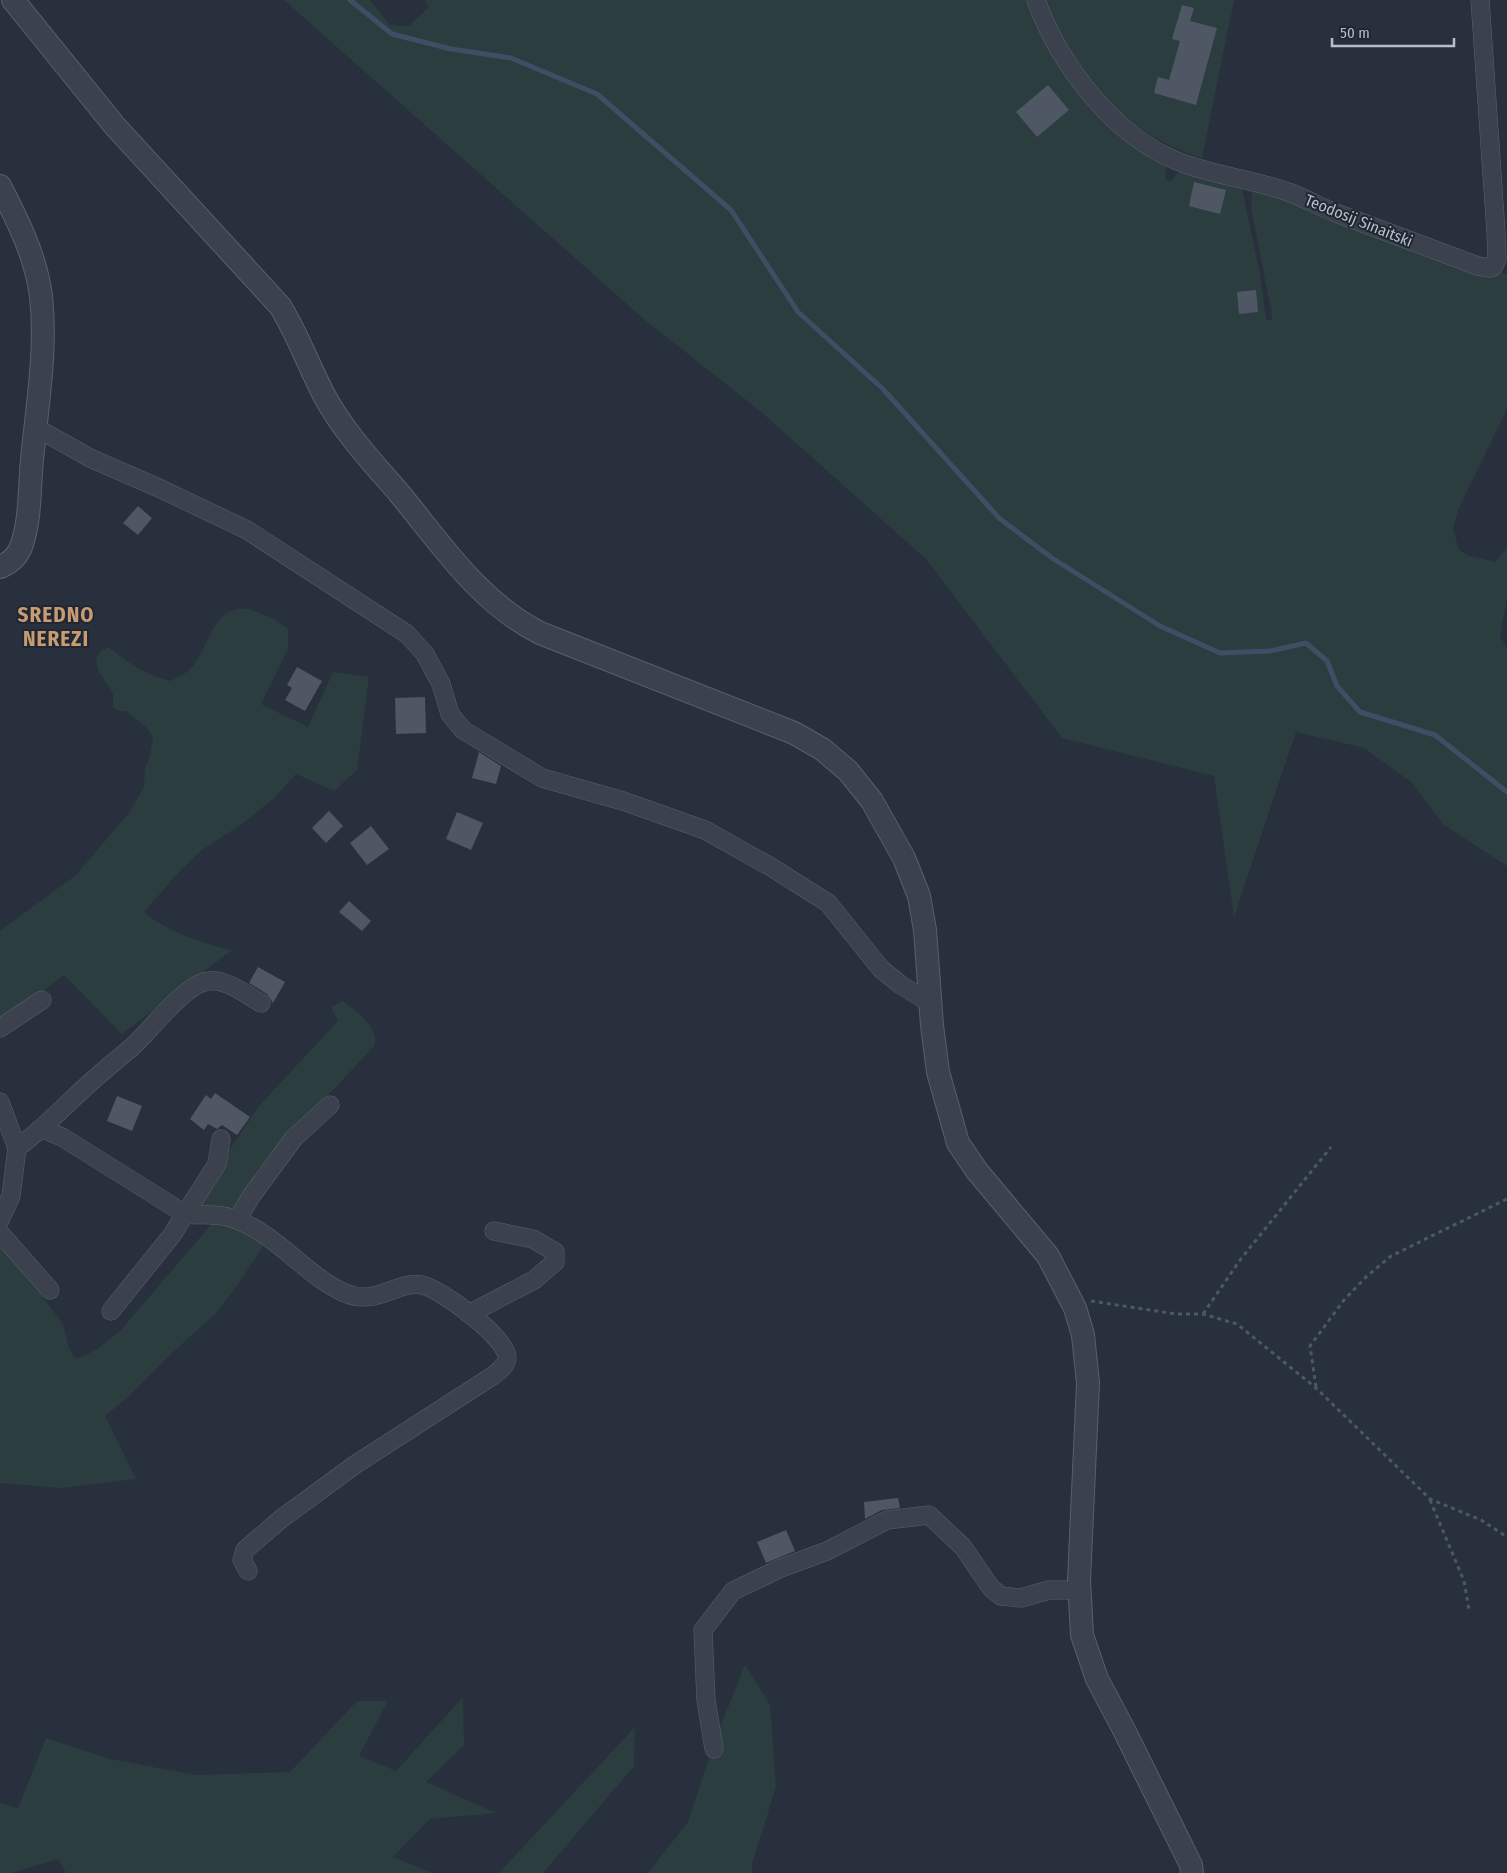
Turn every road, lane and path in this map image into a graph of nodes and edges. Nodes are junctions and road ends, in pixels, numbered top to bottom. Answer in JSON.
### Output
{"nodes":[{"id":1,"x":12,"y":0,"type":"edge"},
{"id":2,"x":1036,"y":0,"type":"edge"},
{"id":3,"x":1480,"y":0,"type":"edge"},
{"id":4,"x":0,"y":186,"type":"edge"},
{"id":5,"x":35,"y":427,"type":"junction"},
{"id":6,"x":0,"y":566,"type":"edge"},
{"id":7,"x":42,"y":1000,"type":"dead end"},
{"id":8,"x":930,"y":1002,"type":"junction"},
{"id":9,"x":262,"y":1003,"type":"dead end"},
{"id":10,"x":0,"y":1028,"type":"edge"},
{"id":11,"x":0,"y":1102,"type":"edge"},
{"id":12,"x":330,"y":1105,"type":"dead end"},
{"id":13,"x":43,"y":1128,"type":"junction"},
{"id":14,"x":221,"y":1138,"type":"dead end"},
{"id":15,"x":1331,"y":1147,"type":"dead end"},
{"id":16,"x":17,"y":1148,"type":"junction"},
{"id":17,"x":1507,"y":1199,"type":"edge"},
{"id":18,"x":185,"y":1214,"type":"junction"},
{"id":19,"x":0,"y":1220,"type":"edge"},
{"id":20,"x":238,"y":1220,"type":"junction"},
{"id":21,"x":494,"y":1231,"type":"dead end"},
{"id":22,"x":0,"y":1233,"type":"edge"},
{"id":23,"x":50,"y":1290,"type":"dead end"},
{"id":24,"x":1071,"y":1297,"type":"junction"},
{"id":25,"x":111,"y":1311,"type":"dead end"},
{"id":26,"x":469,"y":1314,"type":"junction"},
{"id":27,"x":1203,"y":1314,"type":"junction"},
{"id":28,"x":1316,"y":1388,"type":"junction"},
{"id":29,"x":1430,"y":1499,"type":"junction"},
{"id":30,"x":1507,"y":1537,"type":"edge"},
{"id":31,"x":248,"y":1571,"type":"dead end"},
{"id":32,"x":1079,"y":1590,"type":"junction"},
{"id":33,"x":1469,"y":1610,"type":"dead end"},
{"id":34,"x":714,"y":1749,"type":"dead end"},
{"id":35,"x":1192,"y":1873,"type":"edge"}],
"edges":[{"from":1,"to":8,"type":"street"},
{"from":2,"to":3,"type":"street","name":"Teodosij Sinaitski"},
{"from":4,"to":5,"type":"street"},
{"from":5,"to":6,"type":"street"},
{"from":5,"to":8,"type":"street"},
{"from":7,"to":10,"type":"street"},
{"from":8,"to":24,"type":"street"},
{"from":9,"to":13,"type":"street"},
{"from":11,"to":16,"type":"street"},
{"from":12,"to":20,"type":"street"},
{"from":13,"to":16,"type":"street"},
{"from":13,"to":18,"type":"street"},
{"from":14,"to":18,"type":"street"},
{"from":15,"to":27,"type":"path"},
{"from":16,"to":19,"type":"street"},
{"from":17,"to":28,"type":"path"},
{"from":18,"to":20,"type":"street"},
{"from":18,"to":25,"type":"street"},
{"from":20,"to":26,"type":"street"},
{"from":21,"to":26,"type":"street"},
{"from":22,"to":23,"type":"street"},
{"from":24,"to":27,"type":"path"},
{"from":24,"to":32,"type":"street"},
{"from":26,"to":31,"type":"street"},
{"from":27,"to":28,"type":"path"},
{"from":28,"to":29,"type":"path"},
{"from":29,"to":30,"type":"path"},
{"from":29,"to":33,"type":"path"},
{"from":32,"to":34,"type":"street"},
{"from":32,"to":35,"type":"street"}]}
